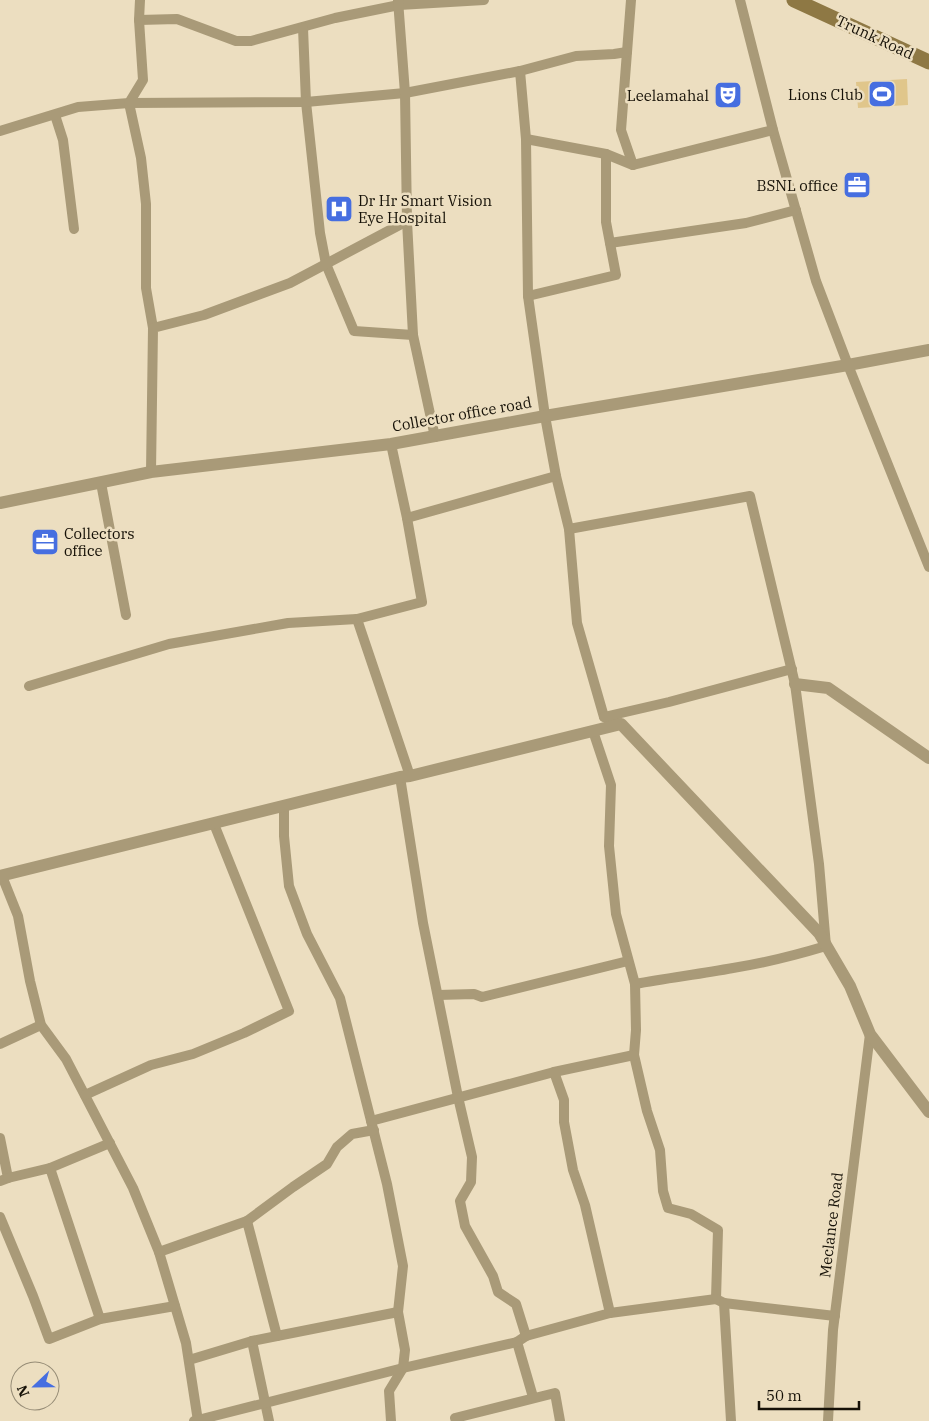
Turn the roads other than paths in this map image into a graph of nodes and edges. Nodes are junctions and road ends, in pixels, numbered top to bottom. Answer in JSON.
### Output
{"nodes":[{"id":1,"x":140,"y":0,"type":"edge"},
{"id":2,"x":484,"y":0,"type":"edge"},
{"id":3,"x":631,"y":0,"type":"edge"},
{"id":4,"x":740,"y":0,"type":"edge"},
{"id":5,"x":794,"y":0,"type":"edge"},
{"id":6,"x":398,"y":2,"type":"edge"},
{"id":7,"x":139,"y":20,"type":"junction"},
{"id":8,"x":304,"y":28,"type":"junction"},
{"id":9,"x":627,"y":52,"type":"junction"},
{"id":10,"x":929,"y":62,"type":"edge"},
{"id":11,"x":520,"y":71,"type":"junction"},
{"id":12,"x":405,"y":93,"type":"junction"},
{"id":13,"x":306,"y":102,"type":"junction"},
{"id":14,"x":129,"y":103,"type":"junction"},
{"id":15,"x":55,"y":115,"type":"junction"},
{"id":16,"x":773,"y":130,"type":"junction"},
{"id":17,"x":0,"y":131,"type":"edge"},
{"id":18,"x":526,"y":139,"type":"junction"},
{"id":19,"x":606,"y":154,"type":"junction"},
{"id":20,"x":633,"y":164,"type":"junction"},
{"id":21,"x":796,"y":210,"type":"junction"},
{"id":22,"x":407,"y":221,"type":"junction"},
{"id":23,"x":74,"y":229,"type":"dead end"},
{"id":24,"x":610,"y":243,"type":"junction"},
{"id":25,"x":326,"y":264,"type":"junction"},
{"id":26,"x":528,"y":296,"type":"junction"},
{"id":27,"x":153,"y":328,"type":"junction"},
{"id":28,"x":413,"y":336,"type":"junction"},
{"id":29,"x":929,"y":350,"type":"edge"},
{"id":30,"x":848,"y":365,"type":"junction"},
{"id":31,"x":545,"y":416,"type":"junction"},
{"id":32,"x":435,"y":436,"type":"junction"},
{"id":33,"x":391,"y":444,"type":"junction"},
{"id":34,"x":150,"y":472,"type":"junction"},
{"id":35,"x":556,"y":476,"type":"junction"},
{"id":36,"x":101,"y":483,"type":"junction"},
{"id":37,"x":0,"y":503,"type":"edge"},
{"id":38,"x":407,"y":518,"type":"junction"},
{"id":39,"x":569,"y":529,"type":"junction"},
{"id":40,"x":929,"y":567,"type":"edge"},
{"id":41,"x":126,"y":616,"type":"dead end"},
{"id":42,"x":357,"y":618,"type":"junction"},
{"id":43,"x":792,"y":668,"type":"junction"},
{"id":44,"x":795,"y":684,"type":"junction"},
{"id":45,"x":29,"y":686,"type":"dead end"},
{"id":46,"x":604,"y":717,"type":"junction"},
{"id":47,"x":621,"y":724,"type":"junction"},
{"id":48,"x":593,"y":731,"type":"junction"},
{"id":49,"x":929,"y":758,"type":"edge"},
{"id":50,"x":405,"y":776,"type":"junction"},
{"id":51,"x":284,"y":806,"type":"junction"},
{"id":52,"x":214,"y":824,"type":"junction"},
{"id":53,"x":1,"y":876,"type":"edge"},
{"id":54,"x":826,"y":946,"type":"junction"},
{"id":55,"x":628,"y":961,"type":"junction"},
{"id":56,"x":635,"y":984,"type":"junction"},
{"id":57,"x":438,"y":995,"type":"junction"},
{"id":58,"x":41,"y":1025,"type":"junction"},
{"id":59,"x":870,"y":1034,"type":"junction"},
{"id":60,"x":0,"y":1044,"type":"edge"},
{"id":61,"x":634,"y":1055,"type":"junction"},
{"id":62,"x":554,"y":1072,"type":"junction"},
{"id":63,"x":85,"y":1095,"type":"junction"},
{"id":64,"x":458,"y":1096,"type":"junction"},
{"id":65,"x":929,"y":1112,"type":"edge"},
{"id":66,"x":372,"y":1125,"type":"junction"},
{"id":67,"x":0,"y":1138,"type":"edge"},
{"id":68,"x":110,"y":1143,"type":"junction"},
{"id":69,"x":50,"y":1168,"type":"junction"},
{"id":70,"x":4,"y":1180,"type":"edge"},
{"id":71,"x":0,"y":1216,"type":"edge"},
{"id":72,"x":247,"y":1221,"type":"junction"},
{"id":73,"x":158,"y":1252,"type":"junction"},
{"id":74,"x":720,"y":1301,"type":"junction"},
{"id":75,"x":175,"y":1306,"type":"junction"},
{"id":76,"x":398,"y":1312,"type":"junction"},
{"id":77,"x":610,"y":1312,"type":"junction"},
{"id":78,"x":835,"y":1316,"type":"junction"},
{"id":79,"x":100,"y":1319,"type":"junction"},
{"id":80,"x":277,"y":1336,"type":"junction"},
{"id":81,"x":522,"y":1339,"type":"junction"},
{"id":82,"x":252,"y":1341,"type":"junction"},
{"id":83,"x":189,"y":1360,"type":"junction"},
{"id":84,"x":403,"y":1368,"type":"junction"},
{"id":85,"x":533,"y":1397,"type":"junction"},
{"id":86,"x":266,"y":1404,"type":"junction"},
{"id":87,"x":196,"y":1421,"type":"edge"},
{"id":88,"x":269,"y":1421,"type":"edge"},
{"id":89,"x":391,"y":1421,"type":"edge"},
{"id":90,"x":456,"y":1421,"type":"edge"},
{"id":91,"x":560,"y":1421,"type":"edge"},
{"id":92,"x":731,"y":1421,"type":"edge"},
{"id":93,"x":828,"y":1421,"type":"edge"}],
"edges":[{"from":1,"to":7,"type":"street"},
{"from":2,"to":6,"type":"street"},
{"from":3,"to":9,"type":"street"},
{"from":4,"to":16,"type":"street"},
{"from":5,"to":10,"type":"main road","name":"Trunk Road"},
{"from":6,"to":8,"type":"street"},
{"from":6,"to":12,"type":"street"},
{"from":7,"to":8,"type":"street"},
{"from":7,"to":14,"type":"street"},
{"from":8,"to":13,"type":"street"},
{"from":9,"to":11,"type":"street"},
{"from":9,"to":20,"type":"street"},
{"from":11,"to":12,"type":"street"},
{"from":11,"to":18,"type":"street"},
{"from":12,"to":13,"type":"street"},
{"from":12,"to":22,"type":"street"},
{"from":13,"to":14,"type":"street"},
{"from":13,"to":25,"type":"street"},
{"from":14,"to":15,"type":"street"},
{"from":14,"to":27,"type":"street"},
{"from":15,"to":17,"type":"street"},
{"from":15,"to":23,"type":"street"},
{"from":16,"to":20,"type":"street"},
{"from":16,"to":21,"type":"street"},
{"from":18,"to":19,"type":"street"},
{"from":18,"to":26,"type":"street"},
{"from":19,"to":20,"type":"street"},
{"from":19,"to":24,"type":"street"},
{"from":21,"to":24,"type":"street"},
{"from":21,"to":30,"type":"street"},
{"from":22,"to":25,"type":"street"},
{"from":22,"to":28,"type":"street"},
{"from":24,"to":26,"type":"street"},
{"from":25,"to":27,"type":"street"},
{"from":25,"to":28,"type":"street"},
{"from":26,"to":31,"type":"street"},
{"from":27,"to":34,"type":"street"},
{"from":28,"to":32,"type":"street"},
{"from":29,"to":30,"type":"street","name":"Collector office road"},
{"from":30,"to":31,"type":"street","name":"Collector office road"},
{"from":30,"to":40,"type":"street"},
{"from":31,"to":32,"type":"street","name":"Collector office road"},
{"from":31,"to":35,"type":"street"},
{"from":32,"to":33,"type":"street","name":"Collector office road"},
{"from":33,"to":34,"type":"street","name":"Collector office road"},
{"from":33,"to":38,"type":"street"},
{"from":34,"to":36,"type":"street","name":"Collector office road"},
{"from":35,"to":38,"type":"street"},
{"from":35,"to":39,"type":"street"},
{"from":36,"to":37,"type":"street","name":"Collector office road"},
{"from":36,"to":41,"type":"street"},
{"from":38,"to":42,"type":"street"},
{"from":39,"to":43,"type":"street"},
{"from":39,"to":46,"type":"street"},
{"from":42,"to":45,"type":"street"},
{"from":42,"to":50,"type":"street"},
{"from":43,"to":44,"type":"street"},
{"from":43,"to":46,"type":"street"},
{"from":44,"to":49,"type":"street"},
{"from":44,"to":54,"type":"street"},
{"from":46,"to":47,"type":"street"},
{"from":47,"to":48,"type":"street"},
{"from":47,"to":54,"type":"street"},
{"from":48,"to":50,"type":"street"},
{"from":48,"to":55,"type":"street"},
{"from":50,"to":51,"type":"street"},
{"from":50,"to":57,"type":"street"},
{"from":51,"to":52,"type":"street"},
{"from":51,"to":66,"type":"street"},
{"from":52,"to":53,"type":"street"},
{"from":52,"to":63,"type":"street"},
{"from":53,"to":58,"type":"street"},
{"from":54,"to":56,"type":"street"},
{"from":54,"to":59,"type":"street"},
{"from":55,"to":56,"type":"street"},
{"from":55,"to":57,"type":"street"},
{"from":56,"to":61,"type":"street"},
{"from":57,"to":64,"type":"street"},
{"from":58,"to":60,"type":"street"},
{"from":58,"to":63,"type":"street"},
{"from":59,"to":65,"type":"street"},
{"from":59,"to":78,"type":"street","name":"Meclance Road"},
{"from":61,"to":62,"type":"street"},
{"from":61,"to":74,"type":"street"},
{"from":62,"to":64,"type":"street"},
{"from":62,"to":77,"type":"street"},
{"from":63,"to":68,"type":"street"},
{"from":64,"to":66,"type":"street"},
{"from":64,"to":81,"type":"street"},
{"from":66,"to":72,"type":"street"},
{"from":66,"to":76,"type":"street"},
{"from":67,"to":70,"type":"street"},
{"from":68,"to":69,"type":"street"},
{"from":68,"to":73,"type":"street"},
{"from":69,"to":70,"type":"street"},
{"from":69,"to":79,"type":"street"},
{"from":71,"to":79,"type":"street"},
{"from":72,"to":73,"type":"street"},
{"from":72,"to":80,"type":"street"},
{"from":73,"to":75,"type":"street"},
{"from":74,"to":77,"type":"street"},
{"from":74,"to":78,"type":"street"},
{"from":74,"to":92,"type":"street"},
{"from":75,"to":79,"type":"street"},
{"from":75,"to":83,"type":"street"},
{"from":76,"to":80,"type":"street"},
{"from":76,"to":84,"type":"street"},
{"from":77,"to":81,"type":"street"},
{"from":78,"to":93,"type":"street","name":"Meclance Road"},
{"from":80,"to":82,"type":"street"},
{"from":81,"to":84,"type":"street"},
{"from":81,"to":85,"type":"street"},
{"from":82,"to":83,"type":"street"},
{"from":82,"to":86,"type":"street"},
{"from":83,"to":87,"type":"street"},
{"from":84,"to":86,"type":"street"},
{"from":84,"to":89,"type":"street"},
{"from":85,"to":90,"type":"street"},
{"from":85,"to":91,"type":"street"},
{"from":86,"to":87,"type":"street"},
{"from":86,"to":88,"type":"street"}]}
